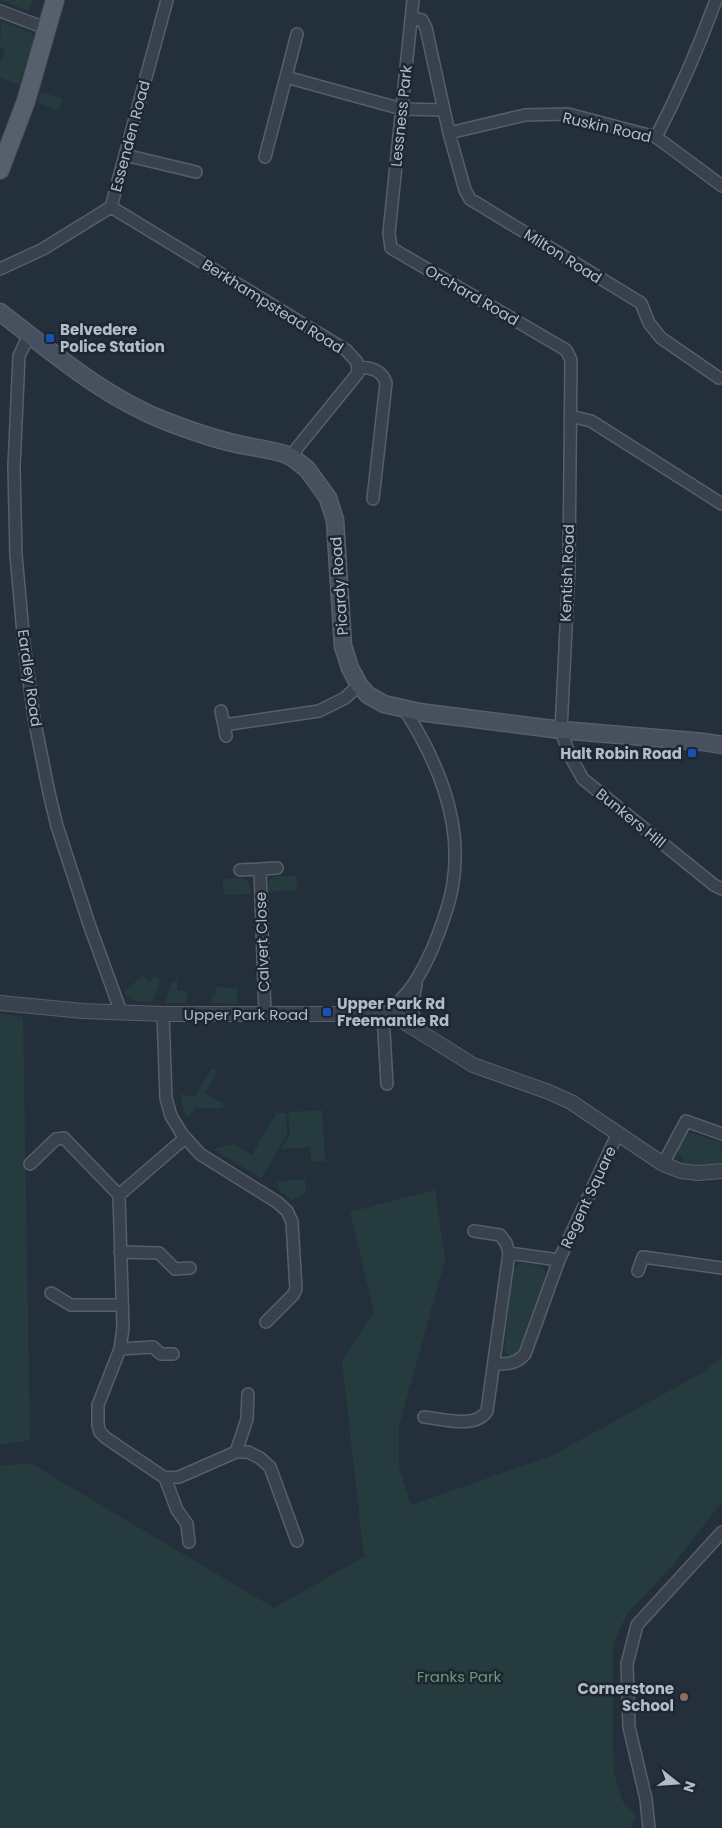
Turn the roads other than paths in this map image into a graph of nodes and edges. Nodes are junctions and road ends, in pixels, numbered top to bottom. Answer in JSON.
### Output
{"nodes":[{"id":1,"x":55,"y":0,"type":"edge"},
{"id":2,"x":168,"y":0,"type":"edge"},
{"id":3,"x":413,"y":0,"type":"edge"},
{"id":4,"x":716,"y":0,"type":"edge"},
{"id":5,"x":0,"y":11,"type":"edge"},
{"id":6,"x":411,"y":18,"type":"junction"},
{"id":7,"x":48,"y":29,"type":"junction"},
{"id":8,"x":297,"y":34,"type":"dead end"},
{"id":9,"x":286,"y":78,"type":"junction"},
{"id":10,"x":402,"y":109,"type":"junction"},
{"id":11,"x":444,"y":110,"type":"junction"},
{"id":12,"x":449,"y":133,"type":"junction"},
{"id":13,"x":656,"y":137,"type":"junction"},
{"id":14,"x":125,"y":155,"type":"junction"},
{"id":15,"x":265,"y":157,"type":"dead end"},
{"id":16,"x":0,"y":170,"type":"edge"},
{"id":17,"x":196,"y":172,"type":"dead end"},
{"id":18,"x":722,"y":186,"type":"edge"},
{"id":19,"x":111,"y":207,"type":"junction"},
{"id":20,"x":389,"y":233,"type":"joint"},
{"id":21,"x":0,"y":269,"type":"edge"},
{"id":22,"x":0,"y":312,"type":"edge"},
{"id":23,"x":29,"y":335,"type":"junction"},
{"id":24,"x":566,"y":350,"type":"joint"},
{"id":25,"x":359,"y":366,"type":"junction"},
{"id":26,"x":719,"y":378,"type":"dead end"},
{"id":27,"x":570,"y":416,"type":"junction"},
{"id":28,"x":293,"y":458,"type":"junction"},
{"id":29,"x":373,"y":499,"type":"dead end"},
{"id":30,"x":722,"y":504,"type":"edge"},
{"id":31,"x":359,"y":685,"type":"junction"},
{"id":32,"x":405,"y":710,"type":"junction"},
{"id":33,"x":221,"y":711,"type":"dead end"},
{"id":34,"x":224,"y":724,"type":"junction"},
{"id":35,"x":561,"y":730,"type":"junction"},
{"id":36,"x":226,"y":736,"type":"dead end"},
{"id":37,"x":722,"y":745,"type":"edge"},
{"id":38,"x":277,"y":868,"type":"dead end"},
{"id":39,"x":260,"y":869,"type":"junction"},
{"id":40,"x":240,"y":870,"type":"dead end"},
{"id":41,"x":722,"y":889,"type":"edge"},
{"id":42,"x":416,"y":982,"type":"junction"},
{"id":43,"x":0,"y":1003,"type":"edge"},
{"id":44,"x":121,"y":1012,"type":"junction"},
{"id":45,"x":163,"y":1014,"type":"junction"},
{"id":46,"x":265,"y":1015,"type":"junction"},
{"id":47,"x":384,"y":1015,"type":"junction"},
{"id":48,"x":416,"y":1030,"type":"junction"},
{"id":49,"x":387,"y":1084,"type":"dead end"},
{"id":50,"x":618,"y":1134,"type":"junction"},
{"id":51,"x":722,"y":1134,"type":"edge"},
{"id":52,"x":185,"y":1138,"type":"junction"},
{"id":53,"x":30,"y":1164,"type":"dead end"},
{"id":54,"x":664,"y":1164,"type":"junction"},
{"id":55,"x":722,"y":1171,"type":"edge"},
{"id":56,"x":119,"y":1195,"type":"junction"},
{"id":57,"x":474,"y":1231,"type":"dead end"},
{"id":58,"x":120,"y":1252,"type":"junction"},
{"id":59,"x":509,"y":1253,"type":"junction"},
{"id":60,"x":559,"y":1260,"type":"junction"},
{"id":61,"x":190,"y":1268,"type":"dead end"},
{"id":62,"x":722,"y":1268,"type":"edge"},
{"id":63,"x":638,"y":1271,"type":"dead end"},
{"id":64,"x":51,"y":1293,"type":"dead end"},
{"id":65,"x":122,"y":1305,"type":"junction"},
{"id":66,"x":266,"y":1322,"type":"dead end"},
{"id":67,"x":120,"y":1349,"type":"junction"},
{"id":68,"x":173,"y":1354,"type":"dead end"},
{"id":69,"x":495,"y":1364,"type":"junction"},
{"id":70,"x":248,"y":1394,"type":"dead end"},
{"id":71,"x":424,"y":1417,"type":"dead end"},
{"id":72,"x":236,"y":1452,"type":"junction"},
{"id":73,"x":165,"y":1478,"type":"junction"},
{"id":74,"x":722,"y":1532,"type":"edge"},
{"id":75,"x":297,"y":1541,"type":"dead end"},
{"id":76,"x":189,"y":1542,"type":"dead end"},
{"id":77,"x":649,"y":1828,"type":"edge"}],
"edges":[{"from":1,"to":7,"type":"main road"},
{"from":2,"to":14,"type":"street","name":"Essenden Road"},
{"from":3,"to":6,"type":"street","name":"Lessness Park"},
{"from":4,"to":13,"type":"street"},
{"from":5,"to":7,"type":"street"},
{"from":6,"to":10,"type":"street","name":"Lessness Park"},
{"from":6,"to":11,"type":"street","name":"Milton Road"},
{"from":7,"to":16,"type":"main road"},
{"from":8,"to":9,"type":"street"},
{"from":9,"to":10,"type":"street"},
{"from":9,"to":15,"type":"street"},
{"from":10,"to":11,"type":"street"},
{"from":10,"to":20,"type":"street","name":"Lessness Park"},
{"from":11,"to":12,"type":"street","name":"Milton Road"},
{"from":12,"to":13,"type":"street","name":"Ruskin Road"},
{"from":12,"to":26,"type":"street","name":"Milton Road"},
{"from":13,"to":18,"type":"street","name":"Ruskin Road"},
{"from":14,"to":17,"type":"street"},
{"from":14,"to":19,"type":"street","name":"Essenden Road"},
{"from":19,"to":21,"type":"street","name":"Essenden Road"},
{"from":19,"to":25,"type":"street","name":"Berkhampstead Road"},
{"from":20,"to":24,"type":"street","name":"Orchard Road"},
{"from":22,"to":23,"type":"main road","name":"Picardy Road"},
{"from":23,"to":28,"type":"main road","name":"Picardy Road"},
{"from":23,"to":44,"type":"street","name":"Eardley Road"},
{"from":24,"to":27,"type":"street","name":"Kentish Road"},
{"from":25,"to":28,"type":"street"},
{"from":25,"to":29,"type":"street"},
{"from":27,"to":30,"type":"street"},
{"from":27,"to":35,"type":"street","name":"Kentish Road"},
{"from":28,"to":31,"type":"main road","name":"Picardy Road"},
{"from":31,"to":32,"type":"main road","name":"Picardy Road"},
{"from":31,"to":34,"type":"street"},
{"from":32,"to":35,"type":"main road","name":"Picardy Road"},
{"from":32,"to":42,"type":"street"},
{"from":33,"to":34,"type":"street"},
{"from":34,"to":36,"type":"street"},
{"from":35,"to":37,"type":"main road","name":"Picardy Road"},
{"from":35,"to":41,"type":"street","name":"Bunkers Hill"},
{"from":38,"to":39,"type":"street"},
{"from":39,"to":40,"type":"street"},
{"from":39,"to":46,"type":"street","name":"Calvert Close"},
{"from":42,"to":47,"type":"street"},
{"from":42,"to":48,"type":"street"},
{"from":43,"to":44,"type":"street","name":"Upper Park Road"},
{"from":44,"to":45,"type":"street","name":"Upper Park Road"},
{"from":45,"to":46,"type":"street","name":"Upper Park Road"},
{"from":45,"to":52,"type":"street"},
{"from":46,"to":47,"type":"street","name":"Upper Park Road"},
{"from":47,"to":48,"type":"street","name":"Upper Park Road"},
{"from":47,"to":49,"type":"street"},
{"from":48,"to":50,"type":"street","name":"Upper Park Road"},
{"from":50,"to":54,"type":"street","name":"Upper Park Road"},
{"from":50,"to":60,"type":"street","name":"Regent Square"},
{"from":51,"to":54,"type":"street"},
{"from":52,"to":56,"type":"street"},
{"from":52,"to":66,"type":"street"},
{"from":53,"to":56,"type":"street"},
{"from":54,"to":55,"type":"street","name":"Upper Park Road"},
{"from":56,"to":58,"type":"street"},
{"from":57,"to":59,"type":"street"},
{"from":58,"to":61,"type":"street"},
{"from":58,"to":65,"type":"street"},
{"from":59,"to":60,"type":"street","name":"Regent Square"},
{"from":59,"to":69,"type":"street"},
{"from":60,"to":69,"type":"street","name":"Regent Square"},
{"from":62,"to":63,"type":"street"},
{"from":64,"to":65,"type":"street"},
{"from":65,"to":67,"type":"street"},
{"from":67,"to":68,"type":"street"},
{"from":67,"to":73,"type":"street"},
{"from":69,"to":71,"type":"street"},
{"from":70,"to":72,"type":"street"},
{"from":72,"to":73,"type":"street"},
{"from":72,"to":75,"type":"street"},
{"from":73,"to":76,"type":"street"},
{"from":74,"to":77,"type":"street"}]}
